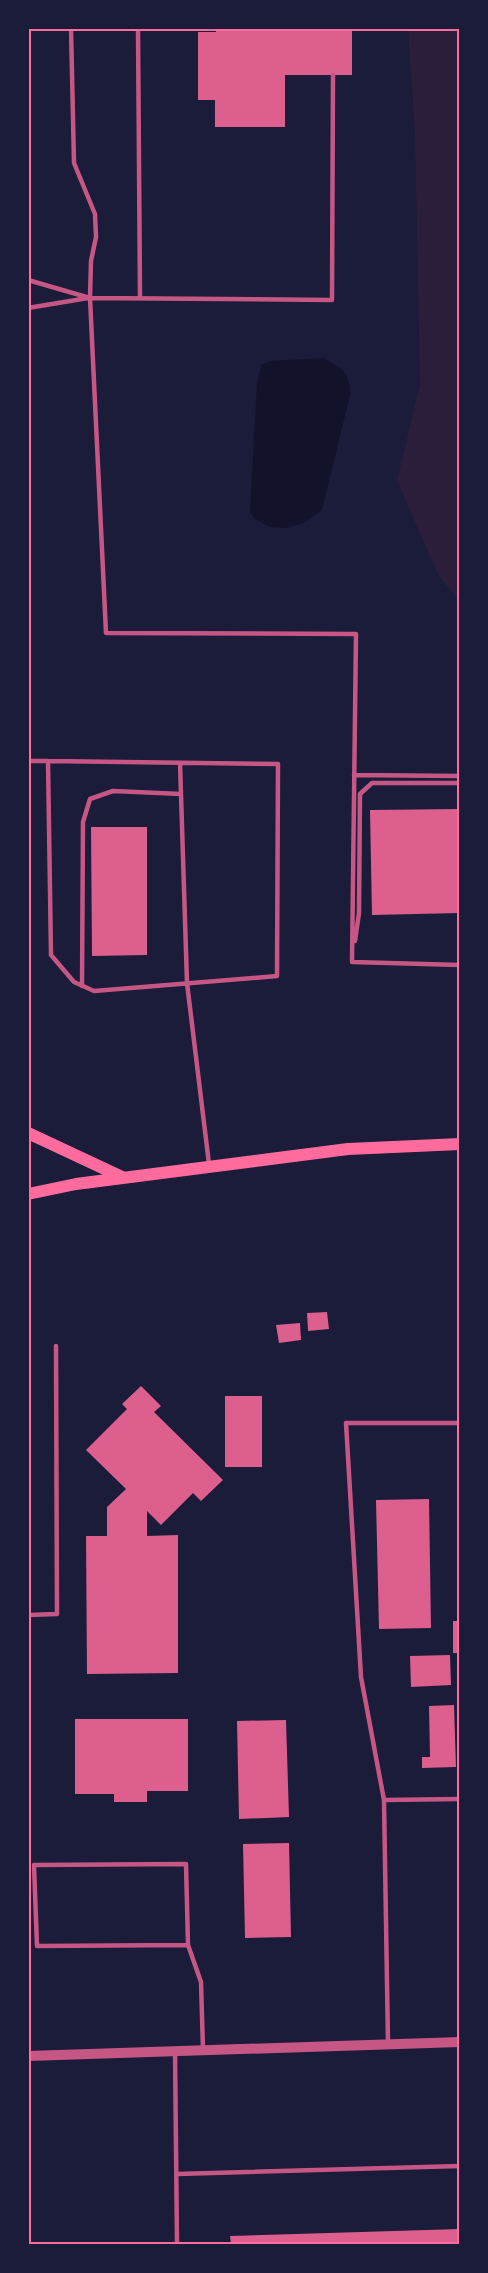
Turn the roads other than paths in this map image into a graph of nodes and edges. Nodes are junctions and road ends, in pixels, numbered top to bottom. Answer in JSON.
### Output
{"nodes":[{"id":1,"x":71,"y":28,"type":"edge"},
{"id":2,"x":138,"y":28,"type":"edge"},
{"id":3,"x":333,"y":75,"type":"dead end"},
{"id":4,"x":28,"y":280,"type":"edge"},
{"id":5,"x":90,"y":298,"type":"junction"},
{"id":6,"x":140,"y":298,"type":"junction"},
{"id":7,"x":28,"y":308,"type":"edge"},
{"id":8,"x":28,"y":761,"type":"edge"},
{"id":9,"x":48,"y":761,"type":"junction"},
{"id":10,"x":180,"y":762,"type":"junction"},
{"id":11,"x":354,"y":775,"type":"junction"},
{"id":12,"x":459,"y":776,"type":"edge"},
{"id":13,"x":459,"y":783,"type":"edge"},
{"id":14,"x":181,"y":794,"type":"junction"},
{"id":15,"x":352,"y":962,"type":"junction"},
{"id":16,"x":459,"y":965,"type":"edge"},
{"id":17,"x":187,"y":983,"type":"junction"},
{"id":18,"x":82,"y":986,"type":"junction"},
{"id":19,"x":28,"y":1133,"type":"edge"},
{"id":20,"x":459,"y":1144,"type":"edge"},
{"id":21,"x":209,"y":1167,"type":"junction"},
{"id":22,"x":123,"y":1178,"type":"junction"},
{"id":23,"x":28,"y":1194,"type":"edge"},
{"id":24,"x":56,"y":1346,"type":"dead end"},
{"id":25,"x":459,"y":1423,"type":"edge"},
{"id":26,"x":28,"y":1615,"type":"edge"},
{"id":27,"x":459,"y":1799,"type":"edge"},
{"id":28,"x":384,"y":1800,"type":"junction"},
{"id":29,"x":188,"y":1945,"type":"junction"},
{"id":30,"x":459,"y":2042,"type":"edge"},
{"id":31,"x":388,"y":2044,"type":"junction"},
{"id":32,"x":175,"y":2051,"type":"junction"},
{"id":33,"x":203,"y":2051,"type":"junction"},
{"id":34,"x":28,"y":2056,"type":"edge"},
{"id":35,"x":459,"y":2166,"type":"edge"},
{"id":36,"x":177,"y":2174,"type":"junction"},
{"id":37,"x":177,"y":2244,"type":"edge"}],
"edges":[{"from":1,"to":5,"type":"lane"},
{"from":2,"to":6,"type":"lane"},
{"from":3,"to":6,"type":"lane"},
{"from":4,"to":5,"type":"lane"},
{"from":5,"to":6,"type":"lane"},
{"from":5,"to":7,"type":"lane"},
{"from":5,"to":11,"type":"lane"},
{"from":8,"to":9,"type":"lane"},
{"from":9,"to":10,"type":"lane"},
{"from":9,"to":18,"type":"lane"},
{"from":10,"to":14,"type":"lane"},
{"from":10,"to":17,"type":"lane"},
{"from":11,"to":12,"type":"lane"},
{"from":11,"to":15,"type":"lane"},
{"from":13,"to":15,"type":"lane"},
{"from":14,"to":17,"type":"lane"},
{"from":14,"to":18,"type":"lane"},
{"from":15,"to":16,"type":"lane"},
{"from":17,"to":18,"type":"lane"},
{"from":17,"to":21,"type":"lane"},
{"from":19,"to":22,"type":"main road"},
{"from":20,"to":21,"type":"main road"},
{"from":21,"to":22,"type":"main road"},
{"from":22,"to":23,"type":"main road"},
{"from":24,"to":26,"type":"lane"},
{"from":25,"to":28,"type":"lane"},
{"from":27,"to":28,"type":"lane"},
{"from":28,"to":31,"type":"lane"},
{"from":29,"to":29,"type":"lane"},
{"from":29,"to":33,"type":"lane"},
{"from":30,"to":31,"type":"street"},
{"from":31,"to":33,"type":"street"},
{"from":32,"to":33,"type":"street"},
{"from":32,"to":34,"type":"street"},
{"from":32,"to":36,"type":"lane"},
{"from":35,"to":36,"type":"lane"},
{"from":36,"to":37,"type":"lane"}]}
